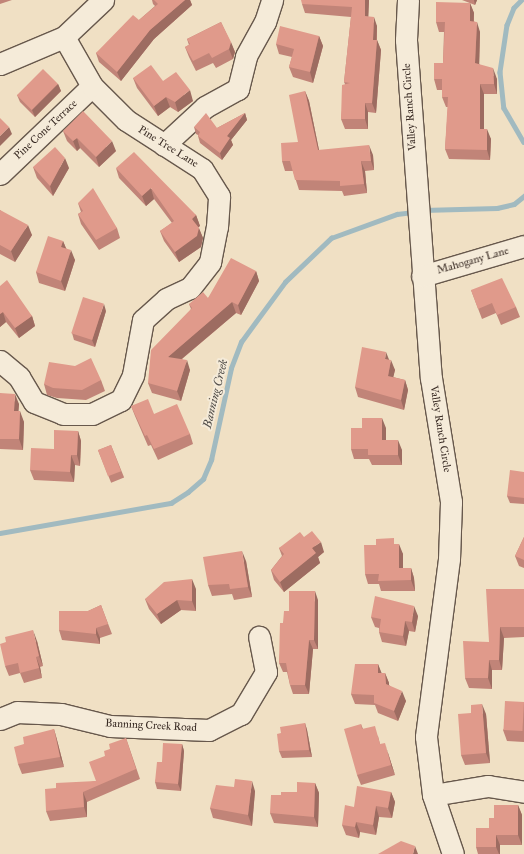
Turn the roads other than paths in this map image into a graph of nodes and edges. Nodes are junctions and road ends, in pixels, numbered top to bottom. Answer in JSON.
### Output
{"nodes":[{"id":1,"x":103,"y":0,"type":"edge"},
{"id":2,"x":272,"y":0,"type":"edge"},
{"id":3,"x":408,"y":0,"type":"edge"},
{"id":4,"x":64,"y":37,"type":"junction"},
{"id":5,"x":0,"y":64,"type":"edge"},
{"id":6,"x":92,"y":86,"type":"junction"},
{"id":7,"x":164,"y":144,"type":"junction"},
{"id":8,"x":0,"y":174,"type":"edge"},
{"id":9,"x":524,"y":246,"type":"edge"},
{"id":10,"x":422,"y":276,"type":"junction"},
{"id":11,"x":0,"y":361,"type":"edge"},
{"id":12,"x":259,"y":637,"type":"dead end"},
{"id":13,"x":0,"y":719,"type":"edge"},
{"id":14,"x":524,"y":792,"type":"edge"},
{"id":15,"x":434,"y":795,"type":"junction"},
{"id":16,"x":452,"y":854,"type":"edge"}],
"edges":[{"from":1,"to":4,"type":"street"},
{"from":2,"to":7,"type":"street"},
{"from":3,"to":10,"type":"street","name":"Valley Ranch Circle"},
{"from":4,"to":5,"type":"street"},
{"from":4,"to":6,"type":"street","name":"Pine Tree Lane"},
{"from":6,"to":7,"type":"street","name":"Pine Tree Lane"},
{"from":6,"to":8,"type":"street","name":"Pine Cone Terrace"},
{"from":7,"to":11,"type":"street","name":"Pine Tree Lane"},
{"from":9,"to":10,"type":"street","name":"Mahogany Lane"},
{"from":10,"to":15,"type":"street","name":"Valley Ranch Circle"},
{"from":12,"to":13,"type":"street","name":"Banning Creek Road"},
{"from":14,"to":15,"type":"street"},
{"from":15,"to":16,"type":"street","name":"Valley Ranch Circle"}]}
